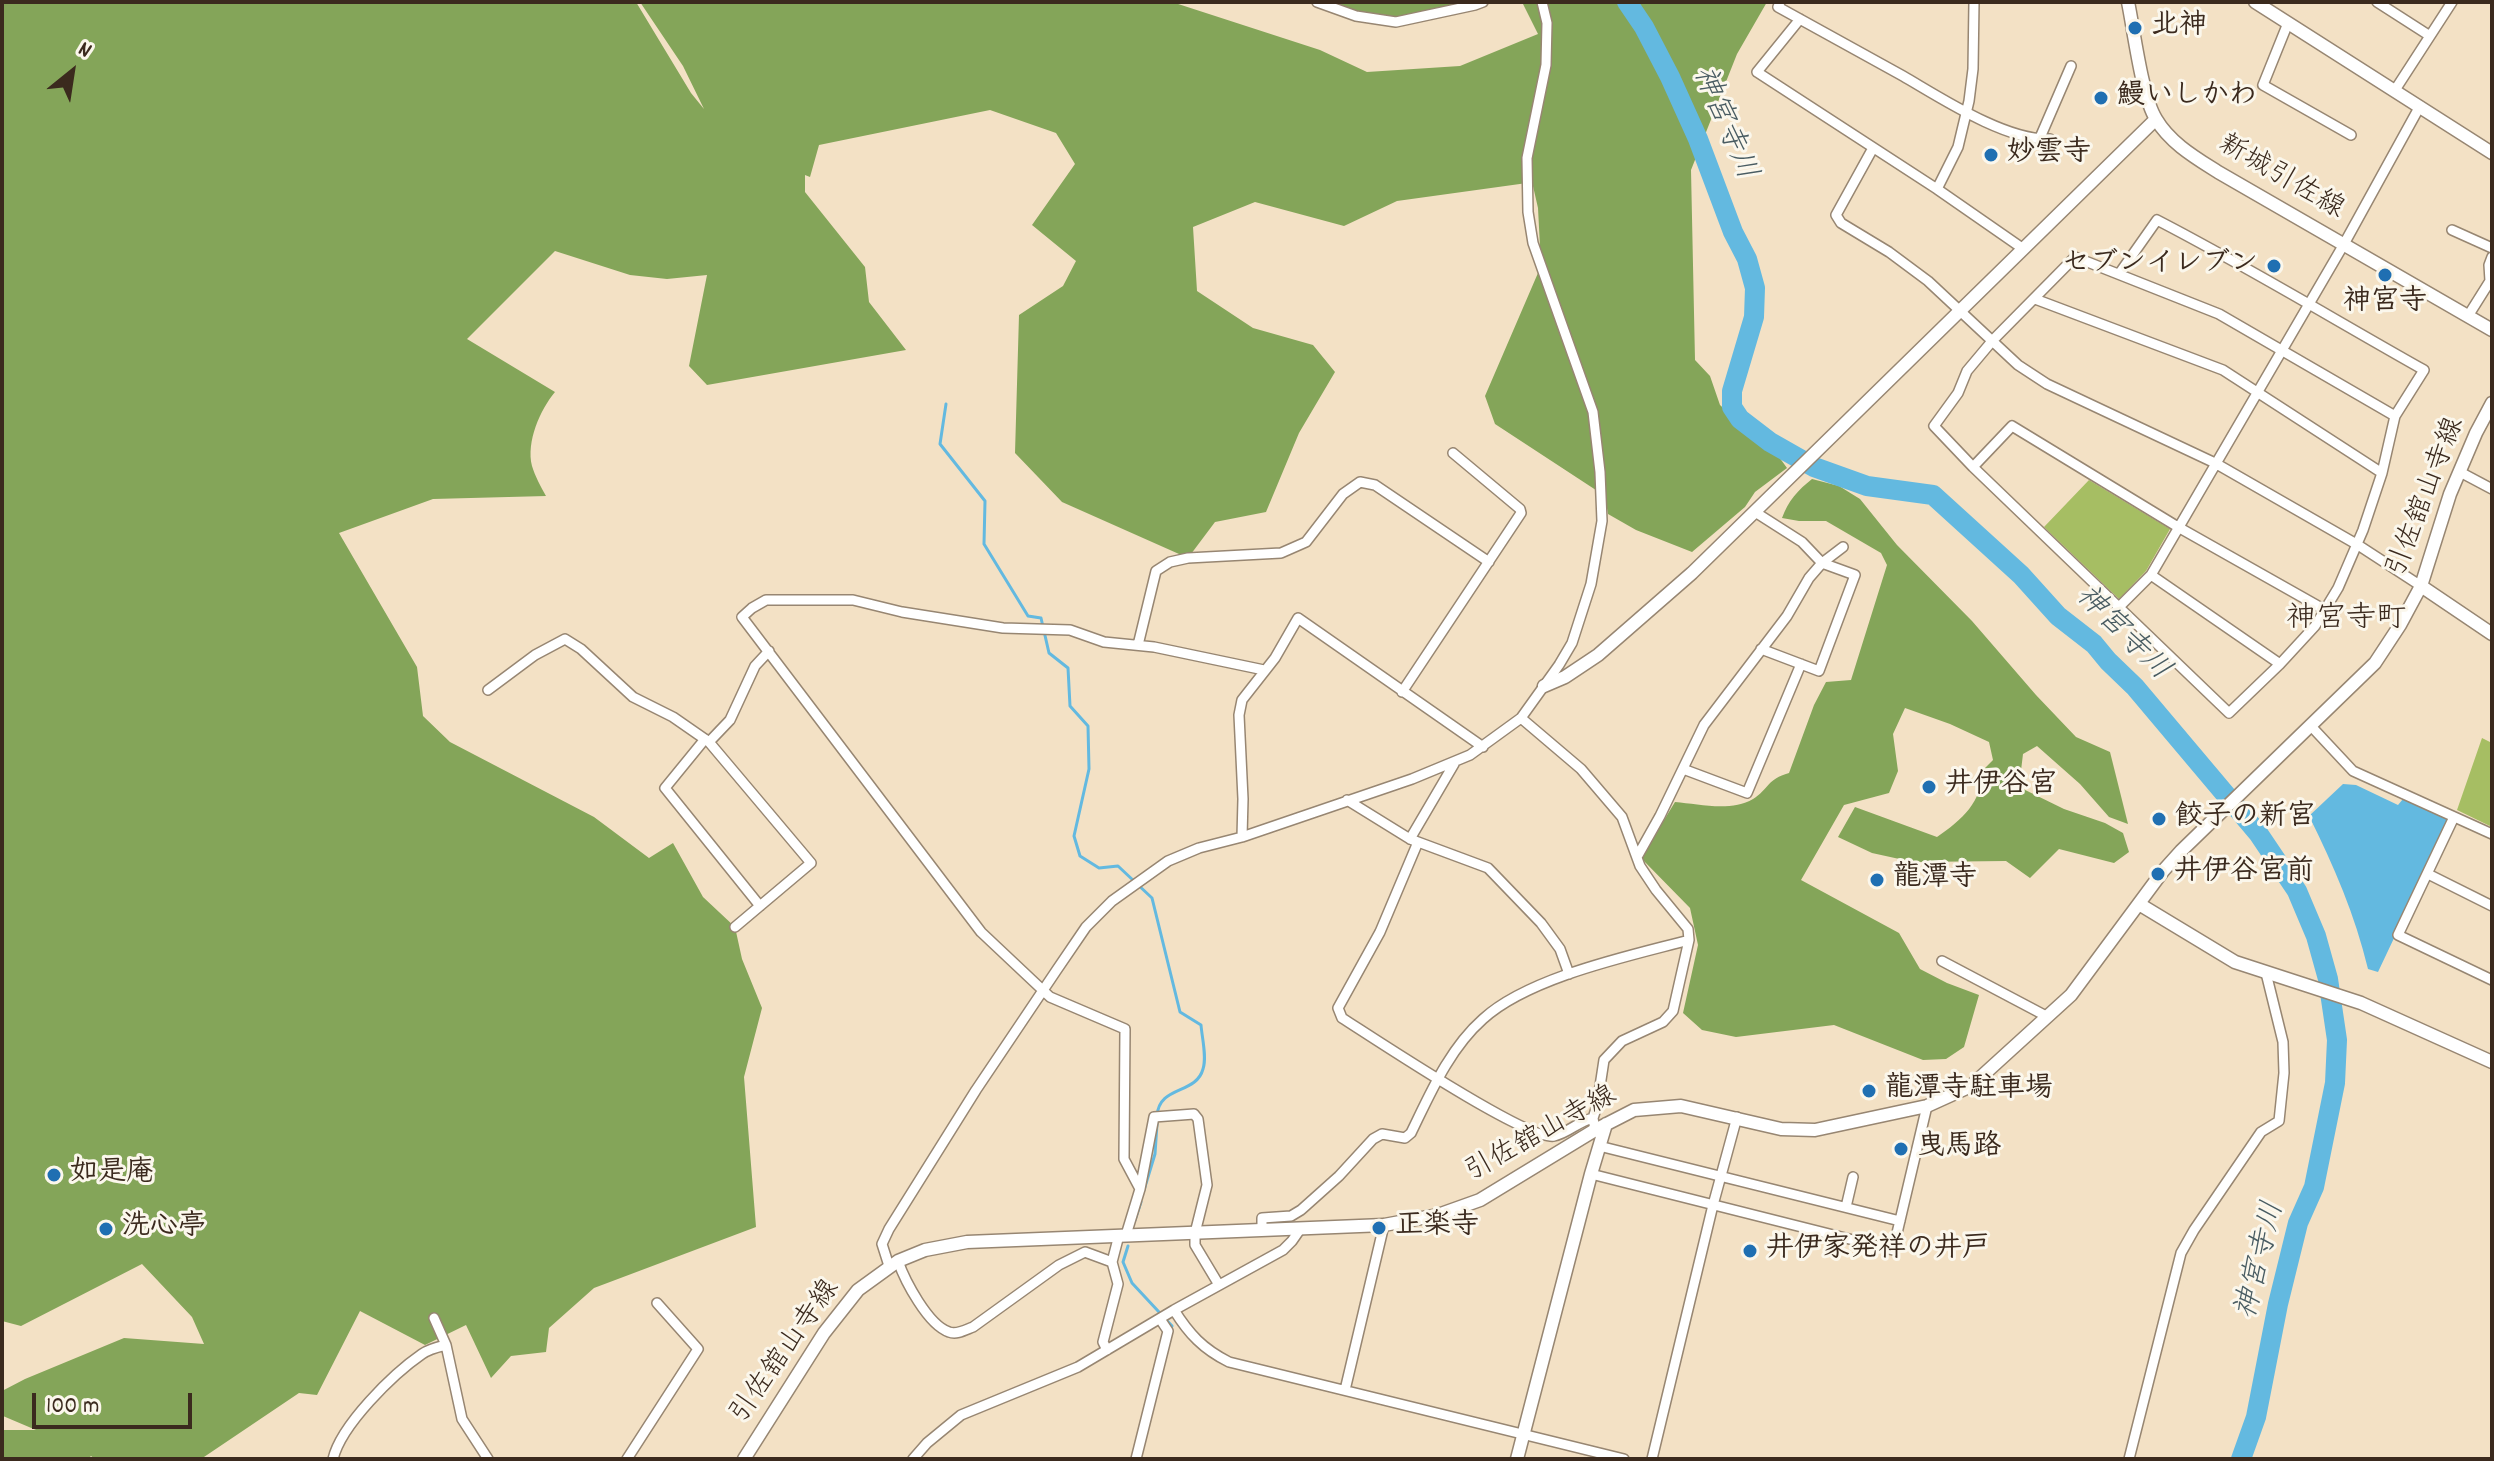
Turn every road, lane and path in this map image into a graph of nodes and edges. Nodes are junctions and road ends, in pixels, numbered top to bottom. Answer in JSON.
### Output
{"nodes":[{"id":1,"x":1317,"y":2,"type":"edge"},
{"id":2,"x":1483,"y":2,"type":"edge"},
{"id":3,"x":1542,"y":2,"type":"edge"},
{"id":4,"x":1780,"y":2,"type":"edge"},
{"id":5,"x":1974,"y":2,"type":"edge"},
{"id":6,"x":2128,"y":2,"type":"edge"},
{"id":7,"x":2255,"y":2,"type":"edge"},
{"id":8,"x":2377,"y":2,"type":"edge"},
{"id":9,"x":2452,"y":2,"type":"edge"},
{"id":10,"x":1800,"y":19,"type":"junction"},
{"id":11,"x":2288,"y":23,"type":"junction"},
{"id":12,"x":2430,"y":36,"type":"junction"},
{"id":13,"x":2071,"y":66,"type":"dead end"},
{"id":14,"x":2395,"y":90,"type":"junction"},
{"id":15,"x":2420,"y":106,"type":"junction"},
{"id":16,"x":1966,"y":112,"type":"junction"},
{"id":17,"x":2156,"y":119,"type":"junction"},
{"id":18,"x":2351,"y":135,"type":"dead end"},
{"id":19,"x":1873,"y":148,"type":"junction"},
{"id":20,"x":2492,"y":153,"type":"edge"},
{"id":21,"x":1937,"y":189,"type":"junction"},
{"id":22,"x":2452,"y":230,"type":"dead end"},
{"id":23,"x":2344,"y":244,"type":"junction"},
{"id":24,"x":2022,"y":248,"type":"junction"},
{"id":25,"x":2492,"y":248,"type":"edge"},
{"id":26,"x":2492,"y":257,"type":"edge"},
{"id":27,"x":2119,"y":274,"type":"junction"},
{"id":28,"x":2035,"y":299,"type":"junction"},
{"id":29,"x":2307,"y":305,"type":"junction"},
{"id":30,"x":1958,"y":310,"type":"junction"},
{"id":31,"x":2468,"y":316,"type":"junction"},
{"id":32,"x":2492,"y":330,"type":"edge"},
{"id":33,"x":1993,"y":340,"type":"junction"},
{"id":34,"x":2281,"y":351,"type":"junction"},
{"id":35,"x":2256,"y":391,"type":"junction"},
{"id":36,"x":2492,"y":403,"type":"edge"},
{"id":37,"x":2395,"y":416,"type":"junction"},
{"id":38,"x":1453,"y":453,"type":"dead end"},
{"id":39,"x":2215,"y":463,"type":"junction"},
{"id":40,"x":1973,"y":467,"type":"junction"},
{"id":41,"x":2460,"y":472,"type":"junction"},
{"id":42,"x":2382,"y":473,"type":"junction"},
{"id":43,"x":2492,"y":489,"type":"edge"},
{"id":44,"x":1755,"y":512,"type":"junction"},
{"id":45,"x":2178,"y":527,"type":"junction"},
{"id":46,"x":2358,"y":545,"type":"junction"},
{"id":47,"x":1843,"y":547,"type":"dead end"},
{"id":48,"x":1489,"y":562,"type":"junction"},
{"id":49,"x":1822,"y":563,"type":"junction"},
{"id":50,"x":2151,"y":575,"type":"junction"},
{"id":51,"x":2421,"y":586,"type":"junction"},
{"id":52,"x":2118,"y":608,"type":"junction"},
{"id":53,"x":2325,"y":610,"type":"junction"},
{"id":54,"x":2492,"y":634,"type":"edge"},
{"id":55,"x":1138,"y":645,"type":"junction"},
{"id":56,"x":1761,"y":649,"type":"junction"},
{"id":57,"x":769,"y":651,"type":"junction"},
{"id":58,"x":1801,"y":664,"type":"junction"},
{"id":59,"x":2280,"y":664,"type":"junction"},
{"id":60,"x":1264,"y":670,"type":"junction"},
{"id":61,"x":1544,"y":686,"type":"junction"},
{"id":62,"x":488,"y":690,"type":"dead end"},
{"id":63,"x":1402,"y":692,"type":"junction"},
{"id":64,"x":1521,"y":718,"type":"junction"},
{"id":65,"x":2310,"y":725,"type":"junction"},
{"id":66,"x":707,"y":740,"type":"junction"},
{"id":67,"x":1483,"y":747,"type":"junction"},
{"id":68,"x":1454,"y":764,"type":"junction"},
{"id":69,"x":1683,"y":769,"type":"junction"},
{"id":70,"x":1347,"y":800,"type":"junction"},
{"id":71,"x":2454,"y":817,"type":"junction"},
{"id":72,"x":2492,"y":834,"type":"edge"},
{"id":73,"x":1242,"y":837,"type":"junction"},
{"id":74,"x":1414,"y":840,"type":"junction"},
{"id":75,"x":1637,"y":857,"type":"junction"},
{"id":76,"x":2428,"y":874,"type":"junction"},
{"id":77,"x":2139,"y":904,"type":"junction"},
{"id":78,"x":760,"y":906,"type":"junction"},
{"id":79,"x":2492,"y":906,"type":"edge"},
{"id":80,"x":735,"y":927,"type":"dead end"},
{"id":81,"x":1689,"y":940,"type":"junction"},
{"id":82,"x":1942,"y":961,"type":"dead end"},
{"id":83,"x":1569,"y":974,"type":"junction"},
{"id":84,"x":2271,"y":974,"type":"junction"},
{"id":85,"x":2492,"y":980,"type":"edge"},
{"id":86,"x":1044,"y":991,"type":"junction"},
{"id":87,"x":2048,"y":1017,"type":"junction"},
{"id":88,"x":2492,"y":1062,"type":"edge"},
{"id":89,"x":1438,"y":1078,"type":"junction"},
{"id":90,"x":1927,"y":1106,"type":"junction"},
{"id":91,"x":1737,"y":1117,"type":"junction"},
{"id":92,"x":1598,"y":1124,"type":"junction"},
{"id":93,"x":1599,"y":1146,"type":"junction"},
{"id":94,"x":1591,"y":1174,"type":"junction"},
{"id":95,"x":1721,"y":1176,"type":"junction"},
{"id":96,"x":1853,"y":1177,"type":"dead end"},
{"id":97,"x":1140,"y":1189,"type":"junction"},
{"id":98,"x":1713,"y":1205,"type":"junction"},
{"id":99,"x":1846,"y":1207,"type":"junction"},
{"id":100,"x":1900,"y":1221,"type":"junction"},
{"id":101,"x":1384,"y":1225,"type":"junction"},
{"id":102,"x":1301,"y":1228,"type":"junction"},
{"id":103,"x":1262,"y":1230,"type":"junction"},
{"id":104,"x":1195,"y":1233,"type":"junction"},
{"id":105,"x":1122,"y":1235,"type":"junction"},
{"id":106,"x":1112,"y":1262,"type":"junction"},
{"id":107,"x":893,"y":1263,"type":"junction"},
{"id":108,"x":1219,"y":1285,"type":"junction"},
{"id":109,"x":657,"y":1303,"type":"dead end"},
{"id":110,"x":1174,"y":1310,"type":"junction"},
{"id":111,"x":434,"y":1318,"type":"dead end"},
{"id":112,"x":1160,"y":1319,"type":"junction"},
{"id":113,"x":446,"y":1345,"type":"junction"},
{"id":114,"x":1107,"y":1350,"type":"junction"},
{"id":115,"x":1345,"y":1390,"type":"junction"},
{"id":116,"x":1523,"y":1434,"type":"junction"},
{"id":117,"x":333,"y":1459,"type":"edge"},
{"id":118,"x":488,"y":1459,"type":"edge"},
{"id":119,"x":627,"y":1459,"type":"edge"},
{"id":120,"x":744,"y":1459,"type":"edge"},
{"id":121,"x":913,"y":1459,"type":"edge"},
{"id":122,"x":1136,"y":1459,"type":"edge"},
{"id":123,"x":1517,"y":1459,"type":"edge"},
{"id":124,"x":1624,"y":1459,"type":"edge"},
{"id":125,"x":1652,"y":1459,"type":"edge"},
{"id":126,"x":2129,"y":1459,"type":"edge"}],
"edges":[{"from":1,"to":2,"type":"street"},
{"from":3,"to":61,"type":"street"},
{"from":4,"to":10,"type":"street"},
{"from":5,"to":16,"type":"street"},
{"from":6,"to":17,"type":"main road","name":"新城引佐線"},
{"from":7,"to":11,"type":"main road"},
{"from":8,"to":12,"type":"street"},
{"from":9,"to":12,"type":"street"},
{"from":10,"to":16,"type":"street"},
{"from":10,"to":19,"type":"street"},
{"from":11,"to":14,"type":"main road"},
{"from":11,"to":18,"type":"street"},
{"from":12,"to":14,"type":"street"},
{"from":13,"to":16,"type":"street"},
{"from":14,"to":15,"type":"main road"},
{"from":15,"to":20,"type":"main road"},
{"from":15,"to":23,"type":"street"},
{"from":16,"to":21,"type":"street"},
{"from":17,"to":23,"type":"main road","name":"新城引佐線"},
{"from":17,"to":24,"type":"main road"},
{"from":19,"to":21,"type":"street"},
{"from":19,"to":30,"type":"street"},
{"from":21,"to":24,"type":"street"},
{"from":22,"to":25,"type":"street"},
{"from":23,"to":29,"type":"street"},
{"from":23,"to":31,"type":"main road","name":"新城引佐線"},
{"from":24,"to":30,"type":"main road"},
{"from":26,"to":31,"type":"street"},
{"from":27,"to":28,"type":"street"},
{"from":27,"to":29,"type":"street"},
{"from":27,"to":34,"type":"street"},
{"from":28,"to":33,"type":"street"},
{"from":28,"to":35,"type":"street"},
{"from":29,"to":34,"type":"street"},
{"from":29,"to":37,"type":"street"},
{"from":30,"to":33,"type":"street"},
{"from":30,"to":44,"type":"main road"},
{"from":31,"to":32,"type":"main road","name":"新城引佐線"},
{"from":33,"to":39,"type":"street"},
{"from":33,"to":40,"type":"street"},
{"from":34,"to":35,"type":"street"},
{"from":34,"to":37,"type":"street"},
{"from":35,"to":39,"type":"street"},
{"from":35,"to":42,"type":"street"},
{"from":36,"to":41,"type":"main road","name":"引佐舘山寺線"},
{"from":37,"to":42,"type":"street"},
{"from":38,"to":48,"type":"street"},
{"from":39,"to":45,"type":"street"},
{"from":39,"to":46,"type":"street"},
{"from":40,"to":45,"type":"street"},
{"from":40,"to":52,"type":"street"},
{"from":41,"to":43,"type":"street"},
{"from":41,"to":51,"type":"main road","name":"引佐舘山寺線"},
{"from":42,"to":46,"type":"street"},
{"from":44,"to":49,"type":"street"},
{"from":44,"to":61,"type":"main road"},
{"from":45,"to":50,"type":"street"},
{"from":45,"to":53,"type":"street"},
{"from":46,"to":51,"type":"street"},
{"from":46,"to":53,"type":"street"},
{"from":47,"to":49,"type":"street"},
{"from":48,"to":55,"type":"street"},
{"from":48,"to":63,"type":"street"},
{"from":49,"to":56,"type":"street"},
{"from":49,"to":58,"type":"street"},
{"from":50,"to":52,"type":"street"},
{"from":50,"to":59,"type":"street"},
{"from":51,"to":54,"type":"main road"},
{"from":51,"to":65,"type":"main road","name":"引佐舘山寺線"},
{"from":52,"to":59,"type":"street"},
{"from":53,"to":59,"type":"street"},
{"from":55,"to":57,"type":"street"},
{"from":55,"to":60,"type":"street"},
{"from":56,"to":58,"type":"street"},
{"from":56,"to":69,"type":"street"},
{"from":57,"to":66,"type":"street"},
{"from":57,"to":86,"type":"street"},
{"from":58,"to":69,"type":"street"},
{"from":60,"to":63,"type":"street"},
{"from":60,"to":73,"type":"street"},
{"from":61,"to":64,"type":"street"},
{"from":62,"to":66,"type":"street"},
{"from":63,"to":67,"type":"street"},
{"from":64,"to":67,"type":"street"},
{"from":64,"to":75,"type":"street"},
{"from":65,"to":71,"type":"street"},
{"from":65,"to":77,"type":"main road","name":"引佐舘山寺線"},
{"from":66,"to":78,"type":"street"},
{"from":66,"to":78,"type":"street"},
{"from":67,"to":68,"type":"street"},
{"from":68,"to":70,"type":"street"},
{"from":68,"to":74,"type":"street"},
{"from":69,"to":75,"type":"street"},
{"from":70,"to":73,"type":"street"},
{"from":70,"to":74,"type":"street"},
{"from":71,"to":72,"type":"street"},
{"from":71,"to":76,"type":"street"},
{"from":73,"to":86,"type":"street"},
{"from":74,"to":83,"type":"street"},
{"from":74,"to":89,"type":"street"},
{"from":75,"to":81,"type":"street"},
{"from":76,"to":79,"type":"street"},
{"from":76,"to":85,"type":"street"},
{"from":77,"to":84,"type":"main road"},
{"from":77,"to":87,"type":"main road","name":"引佐舘山寺線"},
{"from":78,"to":80,"type":"street"},
{"from":81,"to":83,"type":"street"},
{"from":81,"to":92,"type":"street"},
{"from":82,"to":87,"type":"street"},
{"from":83,"to":89,"type":"street"},
{"from":84,"to":88,"type":"main road"},
{"from":84,"to":126,"type":"street"},
{"from":86,"to":97,"type":"street"},
{"from":86,"to":107,"type":"street"},
{"from":87,"to":90,"type":"main road","name":"引佐舘山寺線"},
{"from":89,"to":92,"type":"street"},
{"from":89,"to":103,"type":"street"},
{"from":90,"to":91,"type":"main road","name":"引佐舘山寺線"},
{"from":90,"to":100,"type":"street"},
{"from":91,"to":92,"type":"main road","name":"引佐舘山寺線"},
{"from":91,"to":95,"type":"street"},
{"from":92,"to":93,"type":"main road"},
{"from":92,"to":101,"type":"main road","name":"引佐舘山寺線"},
{"from":93,"to":94,"type":"main road"},
{"from":93,"to":95,"type":"street"},
{"from":94,"to":98,"type":"street"},
{"from":94,"to":116,"type":"main road"},
{"from":95,"to":98,"type":"street"},
{"from":95,"to":99,"type":"street"},
{"from":96,"to":99,"type":"street"},
{"from":97,"to":104,"type":"street"},
{"from":97,"to":105,"type":"street"},
{"from":98,"to":100,"type":"street"},
{"from":98,"to":125,"type":"street"},
{"from":99,"to":100,"type":"street"},
{"from":101,"to":102,"type":"main road","name":"引佐舘山寺線"},
{"from":101,"to":115,"type":"street"},
{"from":102,"to":103,"type":"main road","name":"引佐舘山寺線"},
{"from":102,"to":108,"type":"street"},
{"from":103,"to":104,"type":"main road","name":"引佐舘山寺線"},
{"from":104,"to":105,"type":"main road","name":"引佐舘山寺線"},
{"from":104,"to":108,"type":"street"},
{"from":105,"to":106,"type":"street"},
{"from":105,"to":107,"type":"main road","name":"引佐舘山寺線"},
{"from":106,"to":107,"type":"street"},
{"from":106,"to":114,"type":"street"},
{"from":107,"to":120,"type":"main road","name":"引佐舘山寺線"},
{"from":108,"to":110,"type":"street"},
{"from":109,"to":119,"type":"street"},
{"from":110,"to":112,"type":"street"},
{"from":110,"to":115,"type":"street"},
{"from":111,"to":113,"type":"street"},
{"from":112,"to":114,"type":"street"},
{"from":112,"to":122,"type":"street"},
{"from":113,"to":117,"type":"street"},
{"from":113,"to":118,"type":"street"},
{"from":114,"to":121,"type":"street"},
{"from":115,"to":116,"type":"street"},
{"from":116,"to":123,"type":"main road"},
{"from":116,"to":124,"type":"street"}]}
